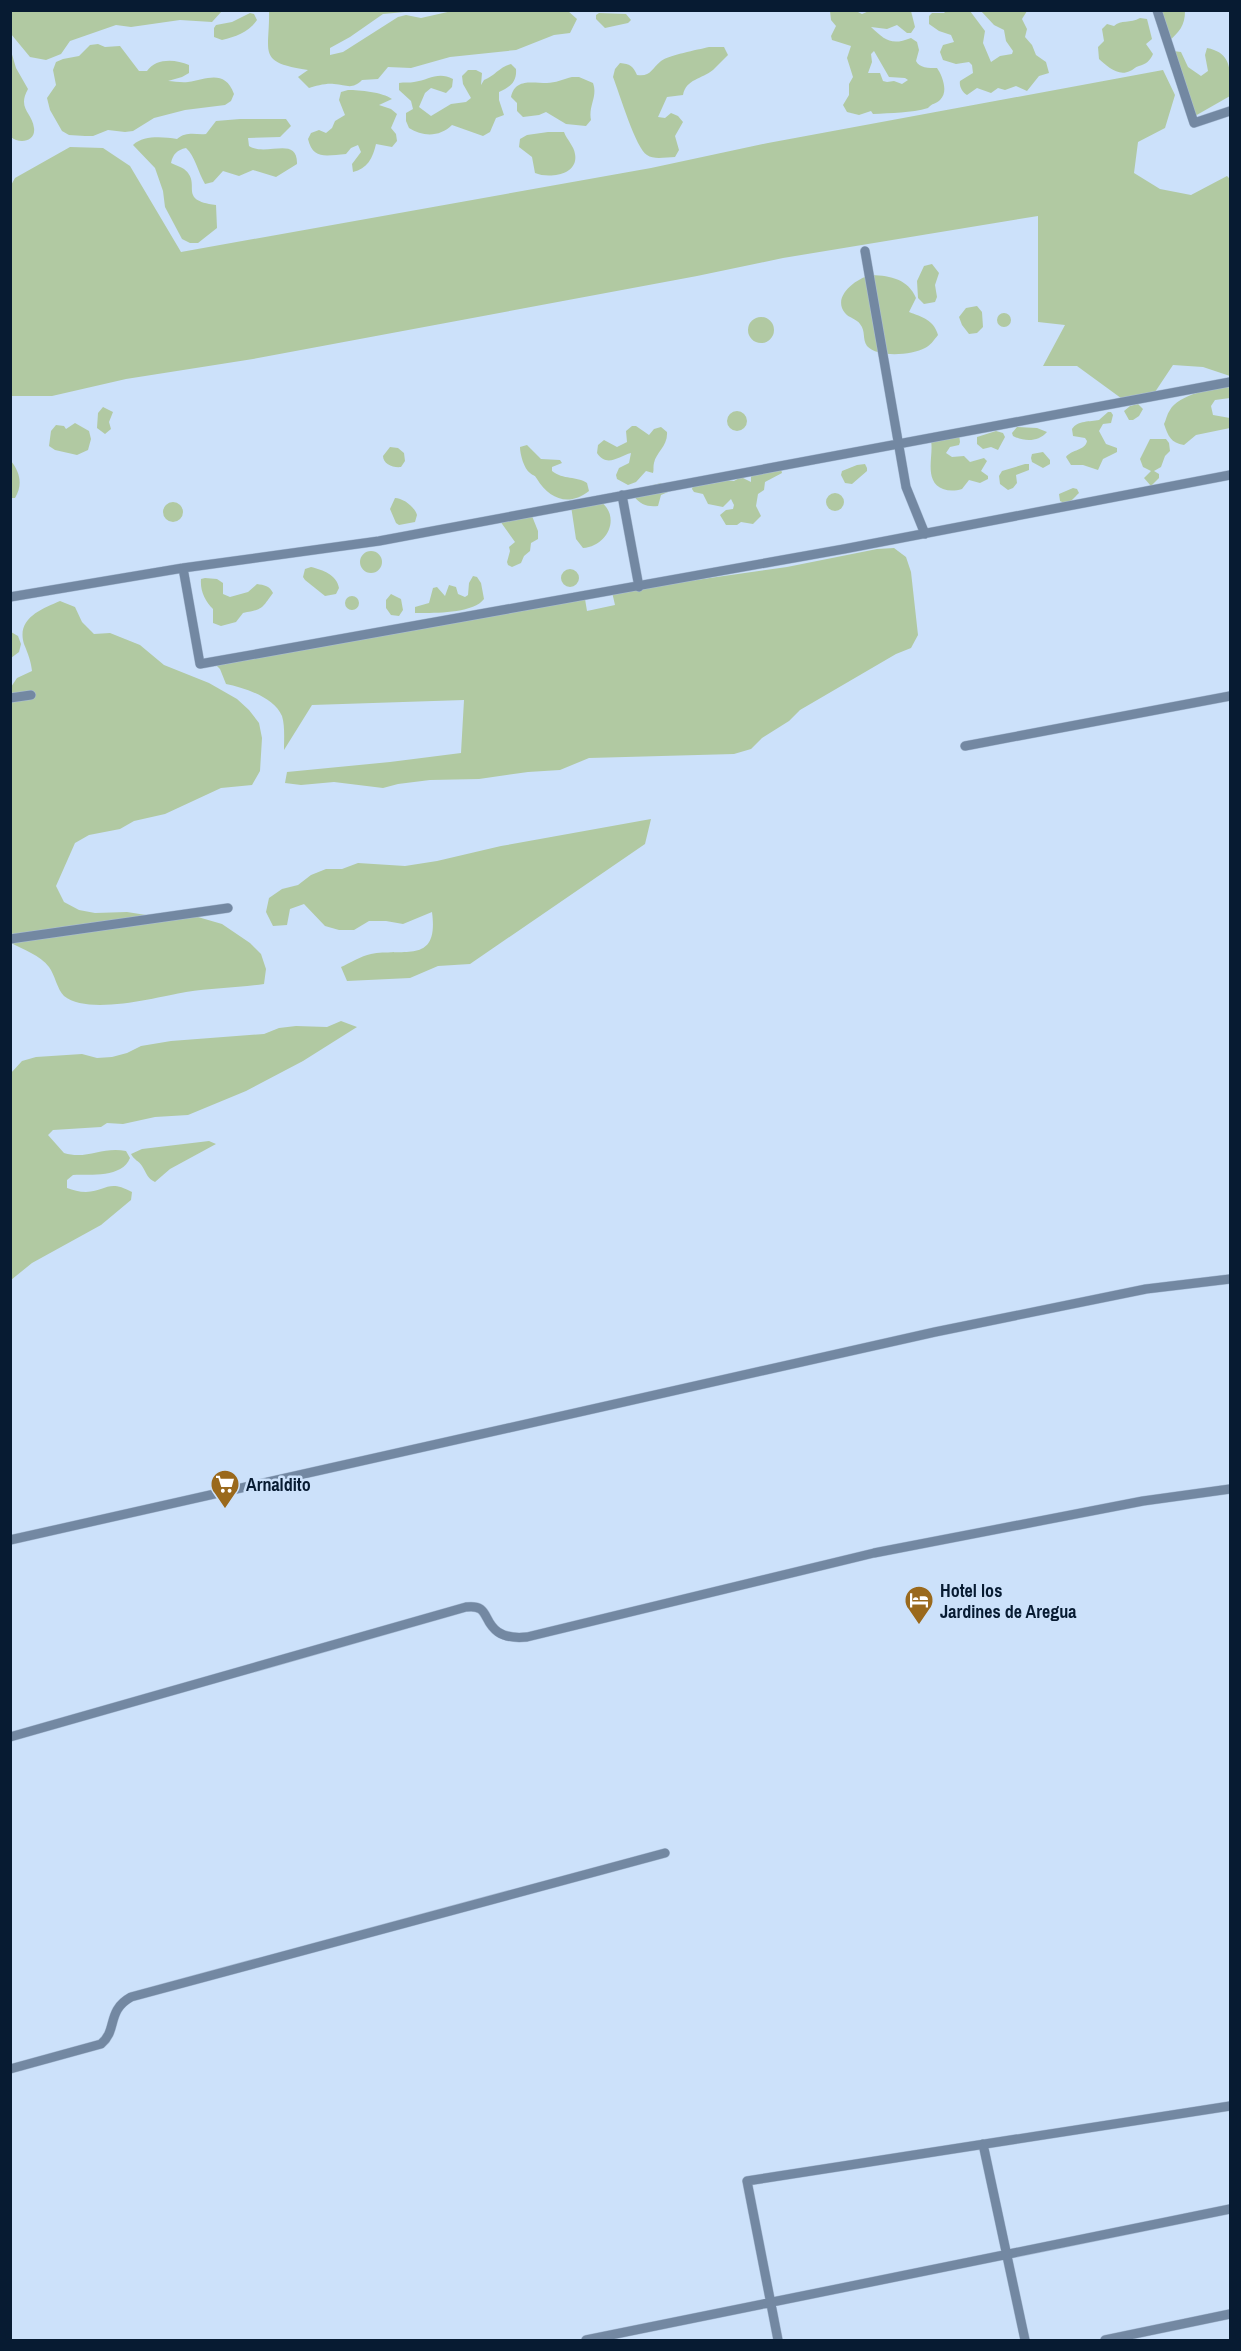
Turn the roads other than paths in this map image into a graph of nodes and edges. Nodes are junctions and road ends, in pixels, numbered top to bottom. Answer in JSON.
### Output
{"nodes":[{"id":1,"x":1157,"y":10,"type":"edge"},
{"id":2,"x":1230,"y":111,"type":"edge"},
{"id":3,"x":865,"y":251,"type":"dead end"},
{"id":4,"x":1230,"y":382,"type":"edge"},
{"id":5,"x":898,"y":444,"type":"junction"},
{"id":6,"x":1230,"y":475,"type":"edge"},
{"id":7,"x":622,"y":495,"type":"junction"},
{"id":8,"x":925,"y":534,"type":"junction"},
{"id":9,"x":183,"y":568,"type":"junction"},
{"id":10,"x":639,"y":587,"type":"junction"},
{"id":11,"x":10,"y":597,"type":"edge"},
{"id":12,"x":31,"y":695,"type":"dead end"},
{"id":13,"x":1230,"y":696,"type":"edge"},
{"id":14,"x":10,"y":698,"type":"edge"},
{"id":15,"x":965,"y":746,"type":"dead end"},
{"id":16,"x":228,"y":908,"type":"dead end"},
{"id":17,"x":10,"y":939,"type":"edge"},
{"id":18,"x":1230,"y":1279,"type":"edge"},
{"id":19,"x":1230,"y":1489,"type":"edge"},
{"id":20,"x":10,"y":1540,"type":"edge"},
{"id":21,"x":10,"y":1737,"type":"edge"},
{"id":22,"x":665,"y":1853,"type":"dead end"},
{"id":23,"x":10,"y":2069,"type":"edge"},
{"id":24,"x":1230,"y":2106,"type":"edge"},
{"id":25,"x":983,"y":2144,"type":"junction"},
{"id":26,"x":1230,"y":2209,"type":"edge"},
{"id":27,"x":1006,"y":2255,"type":"junction"},
{"id":28,"x":770,"y":2303,"type":"junction"},
{"id":29,"x":1230,"y":2314,"type":"edge"},
{"id":30,"x":586,"y":2340,"type":"edge"},
{"id":31,"x":778,"y":2340,"type":"edge"},
{"id":32,"x":1025,"y":2340,"type":"edge"},
{"id":33,"x":1105,"y":2340,"type":"edge"}],
"edges":[{"from":1,"to":2,"type":"street"},
{"from":3,"to":5,"type":"street"},
{"from":4,"to":5,"type":"street"},
{"from":5,"to":7,"type":"street"},
{"from":5,"to":8,"type":"street"},
{"from":6,"to":8,"type":"street"},
{"from":7,"to":9,"type":"street"},
{"from":7,"to":10,"type":"street"},
{"from":8,"to":10,"type":"street"},
{"from":9,"to":10,"type":"street"},
{"from":9,"to":11,"type":"street"},
{"from":12,"to":14,"type":"street"},
{"from":13,"to":15,"type":"street"},
{"from":16,"to":17,"type":"street"},
{"from":18,"to":20,"type":"street"},
{"from":19,"to":21,"type":"street"},
{"from":22,"to":23,"type":"street"},
{"from":24,"to":25,"type":"street"},
{"from":25,"to":27,"type":"street"},
{"from":25,"to":28,"type":"street"},
{"from":26,"to":27,"type":"street"},
{"from":27,"to":28,"type":"street"},
{"from":27,"to":32,"type":"street"},
{"from":28,"to":30,"type":"street"},
{"from":28,"to":31,"type":"street"},
{"from":29,"to":33,"type":"street"}]}
